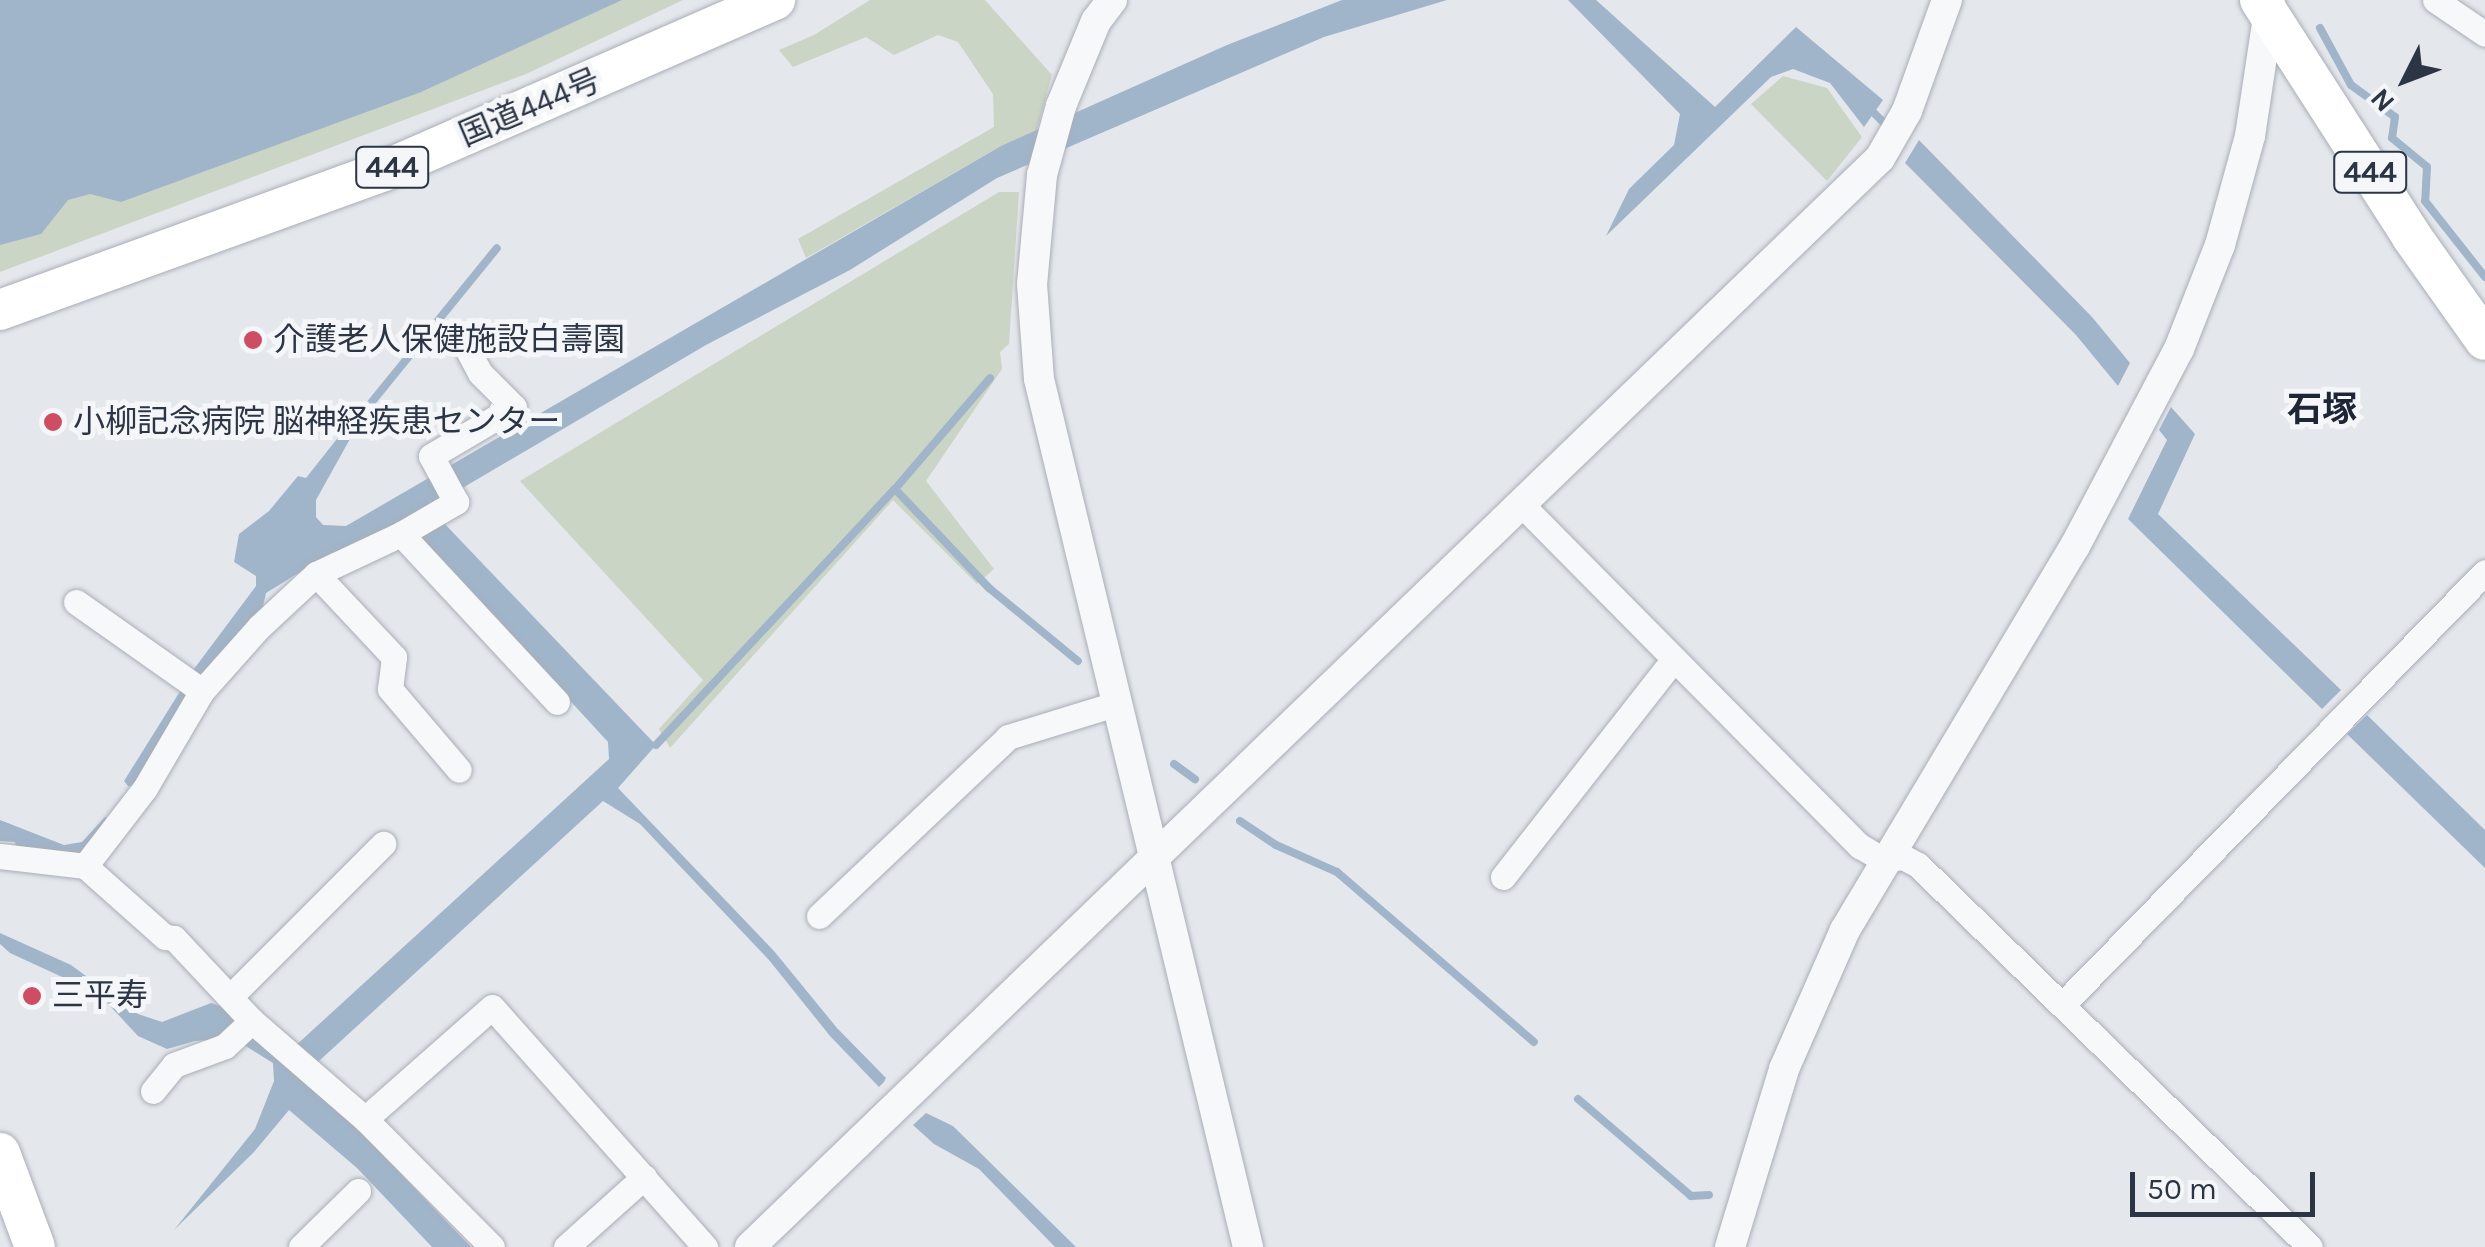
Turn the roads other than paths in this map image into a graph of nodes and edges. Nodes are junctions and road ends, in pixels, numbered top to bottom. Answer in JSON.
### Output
{"nodes":[{"id":1,"x":776,"y":0,"type":"edge"},
{"id":2,"x":1112,"y":0,"type":"edge"},
{"id":3,"x":1948,"y":0,"type":"edge"},
{"id":4,"x":2435,"y":0,"type":"edge"},
{"id":5,"x":2267,"y":4,"type":"edge"},
{"id":6,"x":2485,"y":34,"type":"edge"},
{"id":7,"x":0,"y":310,"type":"edge"},
{"id":8,"x":463,"y":340,"type":"dead end"},
{"id":9,"x":2485,"y":340,"type":"edge"},
{"id":10,"x":1523,"y":506,"type":"junction"},
{"id":11,"x":401,"y":534,"type":"junction"},
{"id":12,"x":2485,"y":572,"type":"edge"},
{"id":13,"x":316,"y":574,"type":"junction"},
{"id":14,"x":76,"y":602,"type":"dead end"},
{"id":15,"x":1674,"y":658,"type":"junction"},
{"id":16,"x":192,"y":684,"type":"junction"},
{"id":17,"x":556,"y":702,"type":"dead end"},
{"id":18,"x":1115,"y":704,"type":"junction"},
{"id":19,"x":460,"y":770,"type":"dead end"},
{"id":20,"x":383,"y":844,"type":"dead end"},
{"id":21,"x":0,"y":856,"type":"edge"},
{"id":22,"x":1152,"y":860,"type":"junction"},
{"id":23,"x":1883,"y":860,"type":"junction"},
{"id":24,"x":86,"y":866,"type":"junction"},
{"id":25,"x":1503,"y":877,"type":"dead end"},
{"id":26,"x":819,"y":916,"type":"dead end"},
{"id":27,"x":232,"y":995,"type":"junction"},
{"id":28,"x":2062,"y":1005,"type":"junction"},
{"id":29,"x":252,"y":1021,"type":"junction"},
{"id":30,"x":153,"y":1090,"type":"dead end"},
{"id":31,"x":366,"y":1119,"type":"junction"},
{"id":32,"x":0,"y":1153,"type":"edge"},
{"id":33,"x":644,"y":1177,"type":"junction"},
{"id":34,"x":358,"y":1192,"type":"dead end"},
{"id":35,"x":314,"y":1243,"type":"edge"},
{"id":36,"x":35,"y":1247,"type":"edge"},
{"id":37,"x":492,"y":1247,"type":"edge"},
{"id":38,"x":566,"y":1247,"type":"edge"},
{"id":39,"x":705,"y":1247,"type":"edge"},
{"id":40,"x":750,"y":1247,"type":"edge"},
{"id":41,"x":1248,"y":1247,"type":"edge"},
{"id":42,"x":1730,"y":1247,"type":"edge"},
{"id":43,"x":2310,"y":1247,"type":"edge"}],
"edges":[{"from":1,"to":7,"type":"highway","name":"国道444号","number":"444"},
{"from":2,"to":18,"type":"street"},
{"from":3,"to":10,"type":"street"},
{"from":4,"to":6,"type":"street"},
{"from":5,"to":9,"type":"highway","number":"444"},
{"from":5,"to":23,"type":"street"},
{"from":8,"to":11,"type":"street"},
{"from":10,"to":15,"type":"street"},
{"from":10,"to":22,"type":"street"},
{"from":11,"to":13,"type":"street"},
{"from":11,"to":17,"type":"street"},
{"from":12,"to":28,"type":"street"},
{"from":13,"to":16,"type":"street"},
{"from":13,"to":19,"type":"street"},
{"from":14,"to":16,"type":"street"},
{"from":15,"to":23,"type":"street"},
{"from":15,"to":25,"type":"street"},
{"from":16,"to":24,"type":"street"},
{"from":18,"to":22,"type":"street"},
{"from":18,"to":26,"type":"street"},
{"from":20,"to":27,"type":"street"},
{"from":21,"to":24,"type":"street"},
{"from":22,"to":40,"type":"street"},
{"from":22,"to":41,"type":"street"},
{"from":23,"to":28,"type":"street"},
{"from":23,"to":42,"type":"street"},
{"from":24,"to":27,"type":"street"},
{"from":27,"to":29,"type":"street"},
{"from":28,"to":43,"type":"street"},
{"from":29,"to":30,"type":"street"},
{"from":29,"to":31,"type":"street"},
{"from":31,"to":33,"type":"street"},
{"from":31,"to":37,"type":"street"},
{"from":32,"to":36,"type":"highway"},
{"from":33,"to":38,"type":"street"},
{"from":33,"to":39,"type":"street"},
{"from":34,"to":35,"type":"street"}]}
